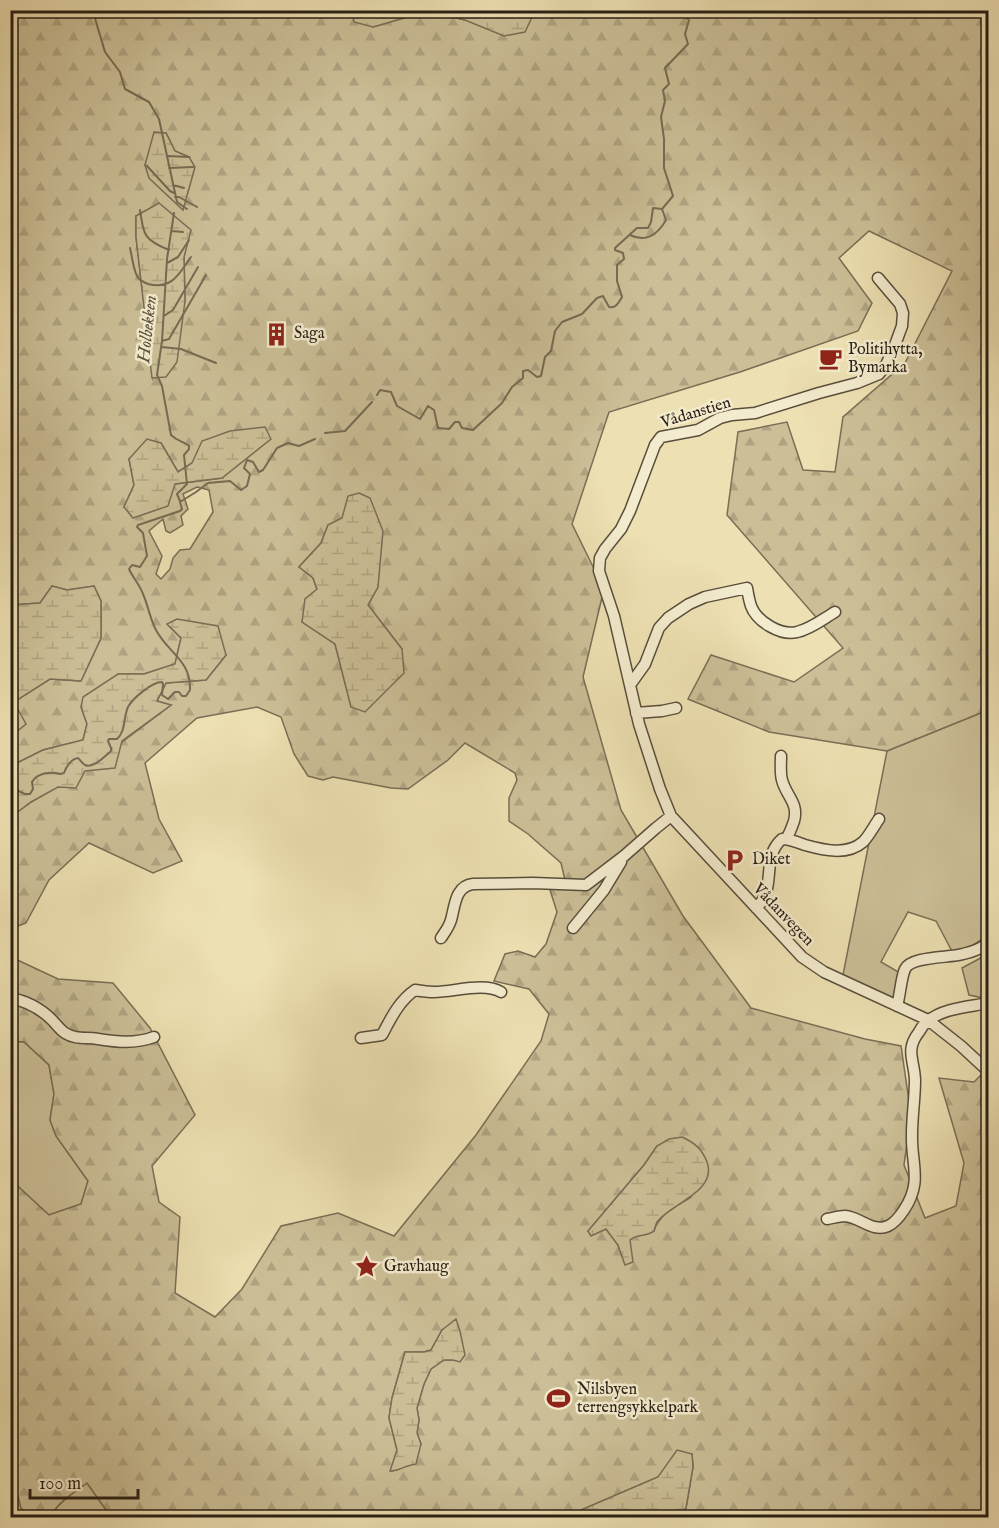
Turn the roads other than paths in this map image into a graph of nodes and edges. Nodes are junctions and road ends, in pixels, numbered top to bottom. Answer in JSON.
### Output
{"nodes":[{"id":1,"x":878,"y":279,"type":"dead end"},
{"id":2,"x":599,"y":571,"type":"joint"},
{"id":3,"x":835,"y":612,"type":"dead end"},
{"id":4,"x":630,"y":685,"type":"junction"},
{"id":5,"x":675,"y":708,"type":"dead end"},
{"id":6,"x":636,"y":713,"type":"junction"},
{"id":7,"x":781,"y":756,"type":"dead end"},
{"id":8,"x":671,"y":816,"type":"junction"},
{"id":9,"x":879,"y":819,"type":"dead end"},
{"id":10,"x":786,"y":839,"type":"junction"},
{"id":11,"x":624,"y":856,"type":"junction"},
{"id":12,"x":756,"y":908,"type":"junction"},
{"id":13,"x":573,"y":928,"type":"dead end"},
{"id":14,"x":441,"y":938,"type":"dead end"},
{"id":15,"x":988,"y":943,"type":"edge"},
{"id":16,"x":501,"y":992,"type":"dead end"},
{"id":17,"x":10,"y":998,"type":"edge"},
{"id":18,"x":988,"y":1003,"type":"edge"},
{"id":19,"x":897,"y":1006,"type":"junction"},
{"id":20,"x":928,"y":1020,"type":"junction"},
{"id":21,"x":154,"y":1037,"type":"dead end"},
{"id":22,"x":361,"y":1038,"type":"dead end"},
{"id":23,"x":988,"y":1071,"type":"edge"},
{"id":24,"x":827,"y":1219,"type":"dead end"}],
"edges":[{"from":1,"to":2,"type":"street","name":"Vådanstien"},
{"from":2,"to":4,"type":"street","name":"Vådanvegen"},
{"from":3,"to":4,"type":"street"},
{"from":4,"to":6,"type":"street","name":"Vådanvegen"},
{"from":5,"to":6,"type":"street"},
{"from":6,"to":8,"type":"street","name":"Vådanvegen"},
{"from":7,"to":10,"type":"street"},
{"from":8,"to":11,"type":"street"},
{"from":8,"to":12,"type":"street","name":"Vådanvegen"},
{"from":9,"to":10,"type":"street"},
{"from":10,"to":12,"type":"street"},
{"from":11,"to":13,"type":"street"},
{"from":11,"to":14,"type":"street"},
{"from":12,"to":19,"type":"street","name":"Vådanvegen"},
{"from":15,"to":19,"type":"street"},
{"from":16,"to":22,"type":"street"},
{"from":17,"to":21,"type":"street"},
{"from":18,"to":20,"type":"street"},
{"from":19,"to":20,"type":"street","name":"Vådanvegen"},
{"from":20,"to":23,"type":"street","name":"Vådanvegen"},
{"from":20,"to":24,"type":"street"}]}
